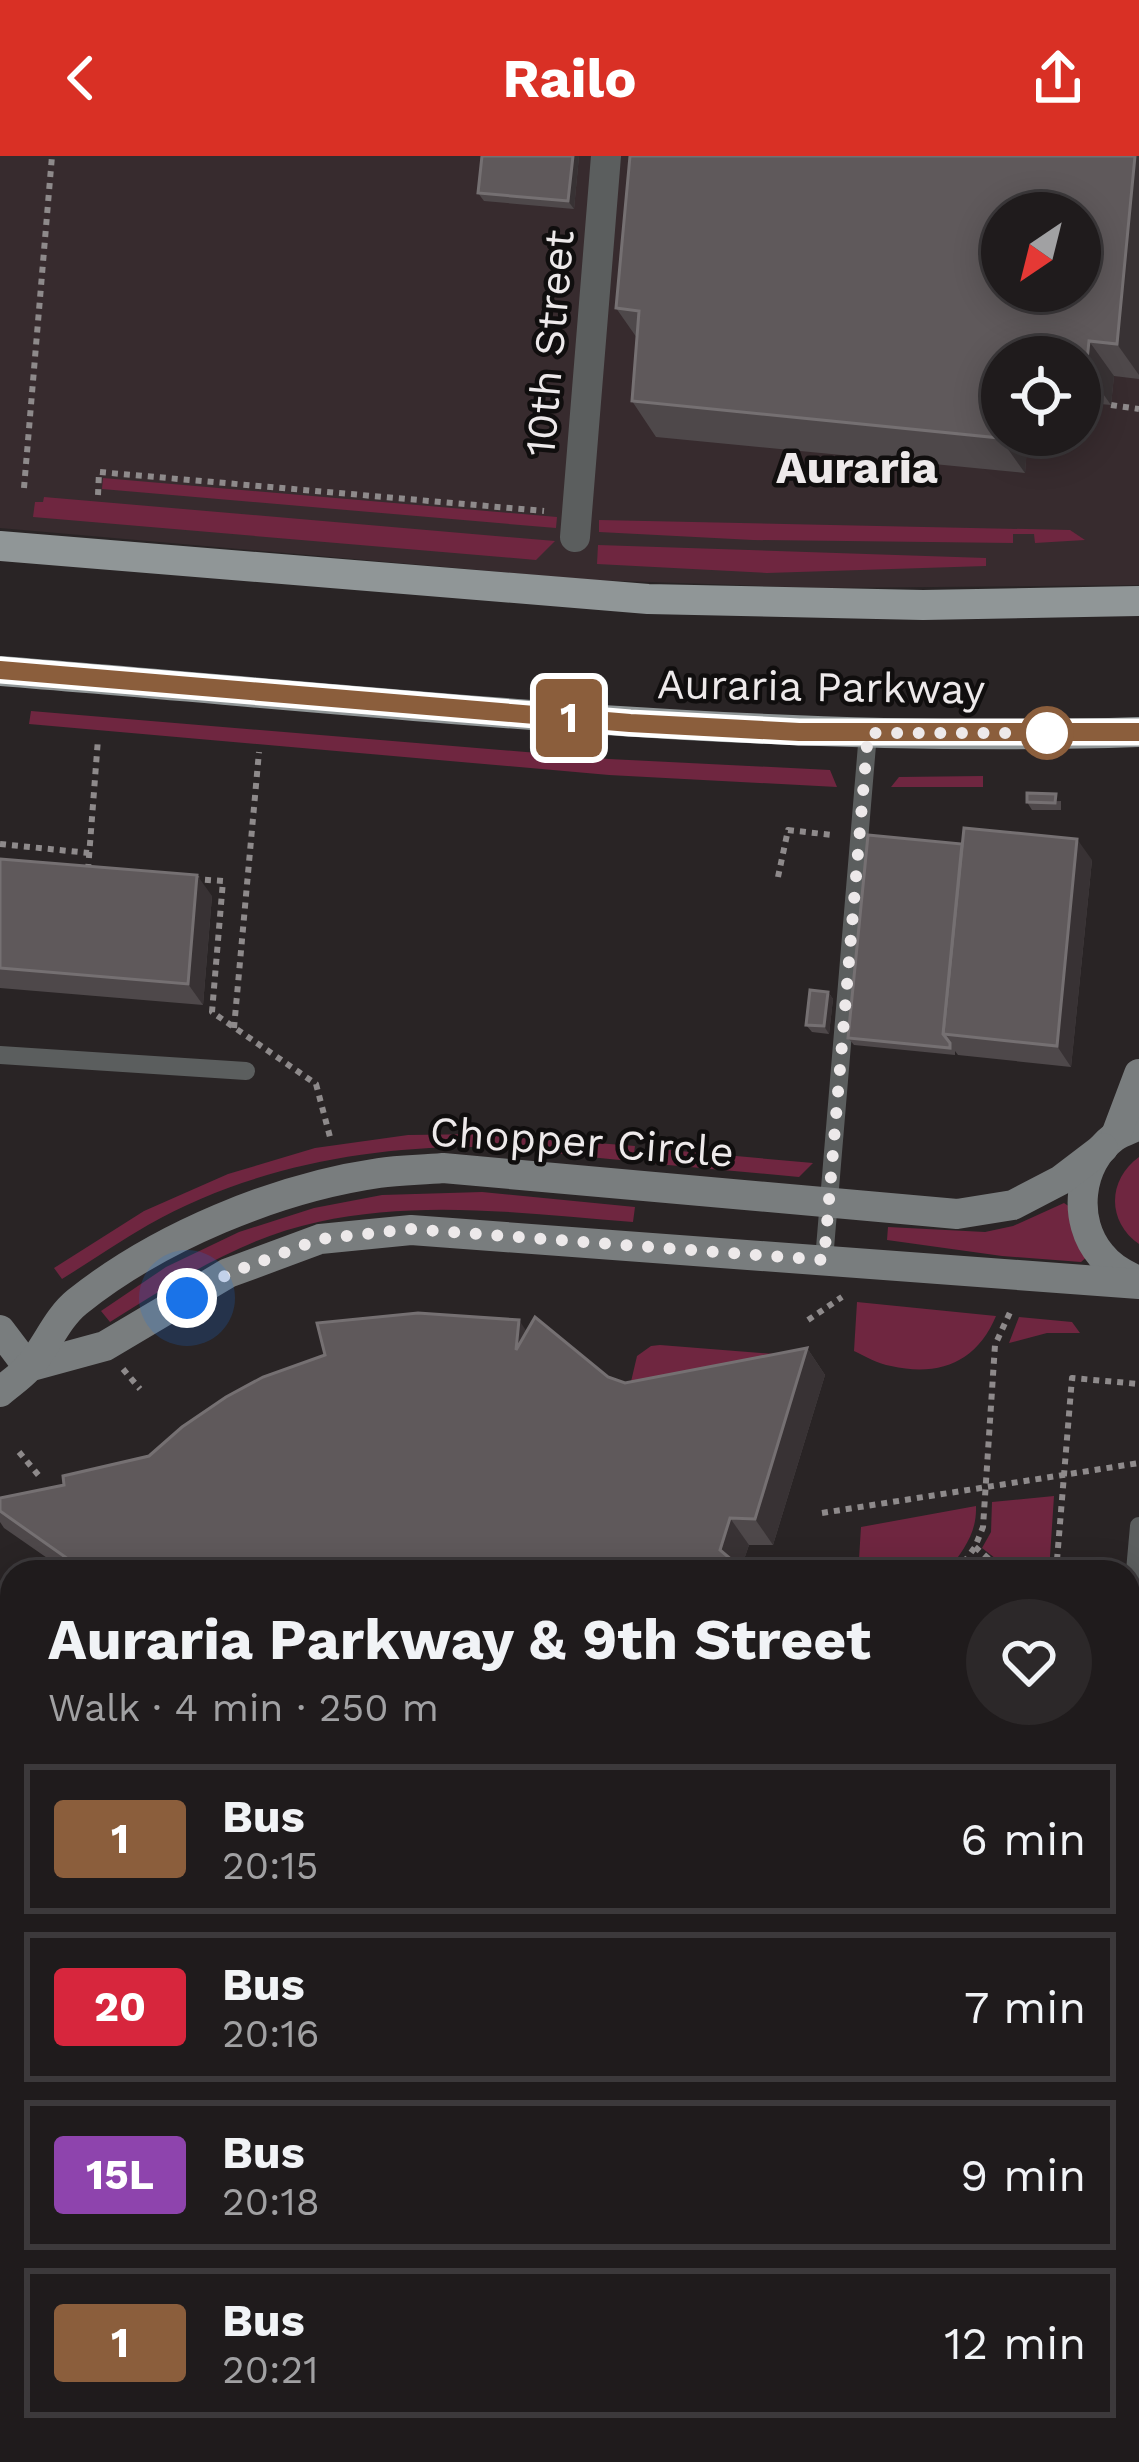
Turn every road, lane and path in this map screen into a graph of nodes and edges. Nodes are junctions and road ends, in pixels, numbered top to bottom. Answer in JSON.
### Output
{"nodes":[{"id":1,"x":52,"y":156,"type":"edge"},
{"id":2,"x":606,"y":156,"type":"edge"},
{"id":3,"x":1111,"y":405,"type":"dead end"},
{"id":4,"x":1139,"y":409,"type":"edge"},
{"id":5,"x":24,"y":488,"type":"dead end"},
{"id":6,"x":98,"y":495,"type":"dead end"},
{"id":7,"x":576,"y":525,"type":"joint"},
{"id":8,"x":0,"y":546,"type":"edge"},
{"id":9,"x":1139,"y":601,"type":"edge"},
{"id":10,"x":0,"y":670,"type":"edge"},
{"id":11,"x":1139,"y":732,"type":"edge"},
{"id":12,"x":868,"y":733,"type":"junction"},
{"id":13,"x":98,"y":739,"type":"dead end"},
{"id":14,"x":260,"y":752,"type":"dead end"},
{"id":15,"x":860,"y":838,"type":"junction"},
{"id":16,"x":0,"y":844,"type":"edge"},
{"id":17,"x":89,"y":853,"type":"junction"},
{"id":18,"x":778,"y":877,"type":"dead end"},
{"id":19,"x":178,"y":878,"type":"edge"},
{"id":20,"x":87,"y":886,"type":"edge"},
{"id":21,"x":212,"y":1012,"type":"dead end"},
{"id":22,"x":234,"y":1028,"type":"dead end"},
{"id":23,"x":0,"y":1055,"type":"edge"},
{"id":24,"x":246,"y":1071,"type":"dead end"},
{"id":25,"x":1139,"y":1073,"type":"edge"},
{"id":26,"x":316,"y":1084,"type":"dead end"},
{"id":27,"x":1119,"y":1136,"type":"edge"},
{"id":28,"x":329,"y":1137,"type":"dead end"},
{"id":29,"x":830,"y":1203,"type":"junction"},
{"id":30,"x":824,"y":1260,"type":"junction"},
{"id":31,"x":1139,"y":1282,"type":"edge"},
{"id":32,"x":1012,"y":1308,"type":"dead end"},
{"id":33,"x":0,"y":1330,"type":"edge"},
{"id":34,"x":28,"y":1367,"type":"junction"},
{"id":35,"x":122,"y":1368,"type":"dead end"},
{"id":36,"x":1139,"y":1384,"type":"edge"},
{"id":37,"x":140,"y":1389,"type":"dead end"},
{"id":38,"x":0,"y":1392,"type":"edge"},
{"id":39,"x":19,"y":1452,"type":"dead end"},
{"id":40,"x":1139,"y":1463,"type":"edge"},
{"id":41,"x":1064,"y":1474,"type":"junction"},
{"id":42,"x":40,"y":1477,"type":"dead end"},
{"id":43,"x":985,"y":1487,"type":"junction"},
{"id":44,"x":822,"y":1513,"type":"dead end"},
{"id":45,"x":1139,"y":1526,"type":"edge"},
{"id":46,"x":975,"y":1547,"type":"junction"},
{"id":47,"x":965,"y":1560,"type":"edge"},
{"id":48,"x":990,"y":1560,"type":"edge"},
{"id":49,"x":1057,"y":1560,"type":"edge"},
{"id":50,"x":1136,"y":1560,"type":"edge"}],
"edges":[{"from":1,"to":5,"type":"path"},
{"from":2,"to":7,"type":"street","name":"10th Street"},
{"from":3,"to":4,"type":"path"},
{"from":6,"to":7,"type":"path"},
{"from":8,"to":9,"type":"main road","name":"Auraria Parkway"},
{"from":10,"to":12,"type":"main road","name":"Auraria Parkway"},
{"from":11,"to":12,"type":"main road","name":"Auraria Parkway"},
{"from":12,"to":15,"type":"lane"},
{"from":13,"to":17,"type":"path"},
{"from":14,"to":22,"type":"path"},
{"from":15,"to":18,"type":"path"},
{"from":15,"to":29,"type":"lane"},
{"from":16,"to":17,"type":"path"},
{"from":17,"to":20,"type":"path"},
{"from":19,"to":21,"type":"path"},
{"from":23,"to":24,"type":"lane"},
{"from":25,"to":27,"type":"street"},
{"from":26,"to":28,"type":"path"},
{"from":27,"to":29,"type":"street","name":"Chopper Circle"},
{"from":27,"to":31,"type":"street"},
{"from":29,"to":30,"type":"lane"},
{"from":29,"to":34,"type":"street","name":"Chopper Circle"},
{"from":30,"to":31,"type":"street","name":"Chopper Circle"},
{"from":30,"to":34,"type":"street","name":"Chopper Circle"},
{"from":32,"to":43,"type":"path"},
{"from":33,"to":34,"type":"street"},
{"from":34,"to":38,"type":"street","name":"Chopper Circle"},
{"from":35,"to":37,"type":"path"},
{"from":36,"to":41,"type":"path"},
{"from":39,"to":42,"type":"path"},
{"from":40,"to":41,"type":"path"},
{"from":41,"to":43,"type":"path"},
{"from":41,"to":49,"type":"path"},
{"from":43,"to":44,"type":"path"},
{"from":43,"to":46,"type":"path"},
{"from":45,"to":50,"type":"lane"},
{"from":46,"to":47,"type":"path"},
{"from":46,"to":48,"type":"path"}]}
